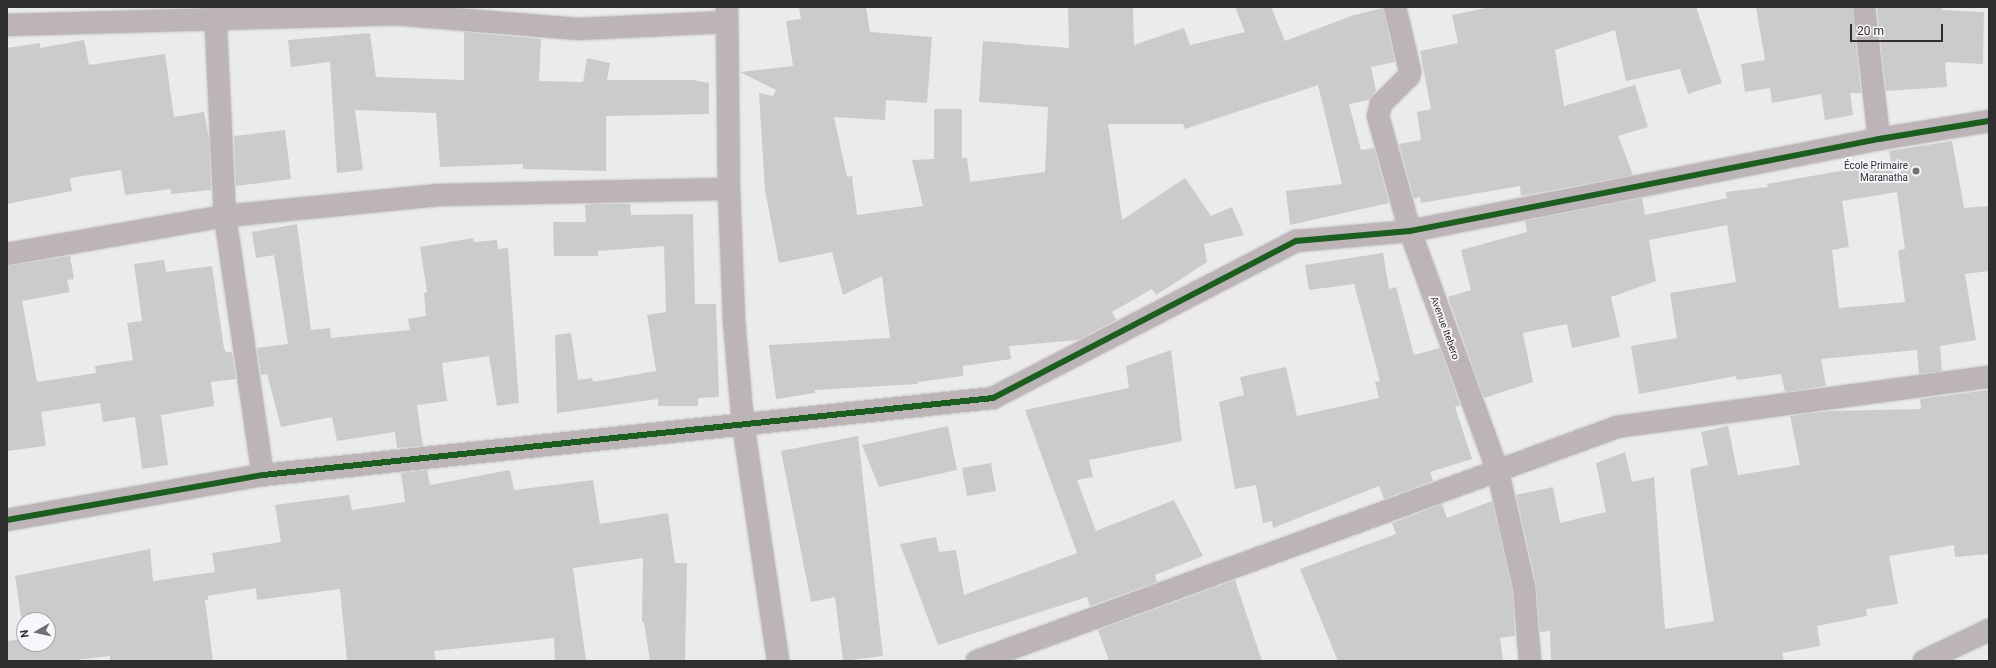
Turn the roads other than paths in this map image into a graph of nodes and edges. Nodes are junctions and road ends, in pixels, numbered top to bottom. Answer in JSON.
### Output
{"nodes":[{"id":1,"x":1395,"y":7,"type":"edge"},
{"id":2,"x":1864,"y":7,"type":"edge"},
{"id":3,"x":215,"y":13,"type":"edge"},
{"id":4,"x":727,"y":14,"type":"edge"},
{"id":5,"x":7,"y":25,"type":"edge"},
{"id":6,"x":1989,"y":121,"type":"edge"},
{"id":7,"x":1879,"y":139,"type":"junction"},
{"id":8,"x":729,"y":189,"type":"junction"},
{"id":9,"x":225,"y":216,"type":"junction"},
{"id":10,"x":1410,"y":231,"type":"junction"},
{"id":11,"x":7,"y":254,"type":"edge"},
{"id":12,"x":1989,"y":377,"type":"edge"},
{"id":13,"x":743,"y":423,"type":"junction"},
{"id":14,"x":1498,"y":472,"type":"junction"},
{"id":15,"x":263,"y":475,"type":"junction"},
{"id":16,"x":7,"y":520,"type":"edge"},
{"id":17,"x":1989,"y":630,"type":"edge"},
{"id":18,"x":778,"y":661,"type":"edge"},
{"id":19,"x":978,"y":661,"type":"edge"},
{"id":20,"x":1530,"y":661,"type":"edge"},
{"id":21,"x":1924,"y":661,"type":"edge"}],
"edges":[{"from":1,"to":10,"type":"street","name":"Avenue Itebero"},
{"from":2,"to":7,"type":"street"},
{"from":3,"to":4,"type":"street"},
{"from":3,"to":5,"type":"street"},
{"from":3,"to":9,"type":"street"},
{"from":4,"to":8,"type":"street"},
{"from":6,"to":7,"type":"street"},
{"from":7,"to":10,"type":"street"},
{"from":8,"to":9,"type":"street"},
{"from":8,"to":13,"type":"street"},
{"from":9,"to":11,"type":"street"},
{"from":9,"to":15,"type":"street"},
{"from":10,"to":13,"type":"street"},
{"from":10,"to":14,"type":"street","name":"Avenue Itebero"},
{"from":12,"to":14,"type":"street"},
{"from":13,"to":15,"type":"street"},
{"from":13,"to":18,"type":"street"},
{"from":14,"to":19,"type":"street"},
{"from":14,"to":20,"type":"street","name":"Avenue Itebero"},
{"from":15,"to":16,"type":"street"},
{"from":17,"to":21,"type":"street"}]}
